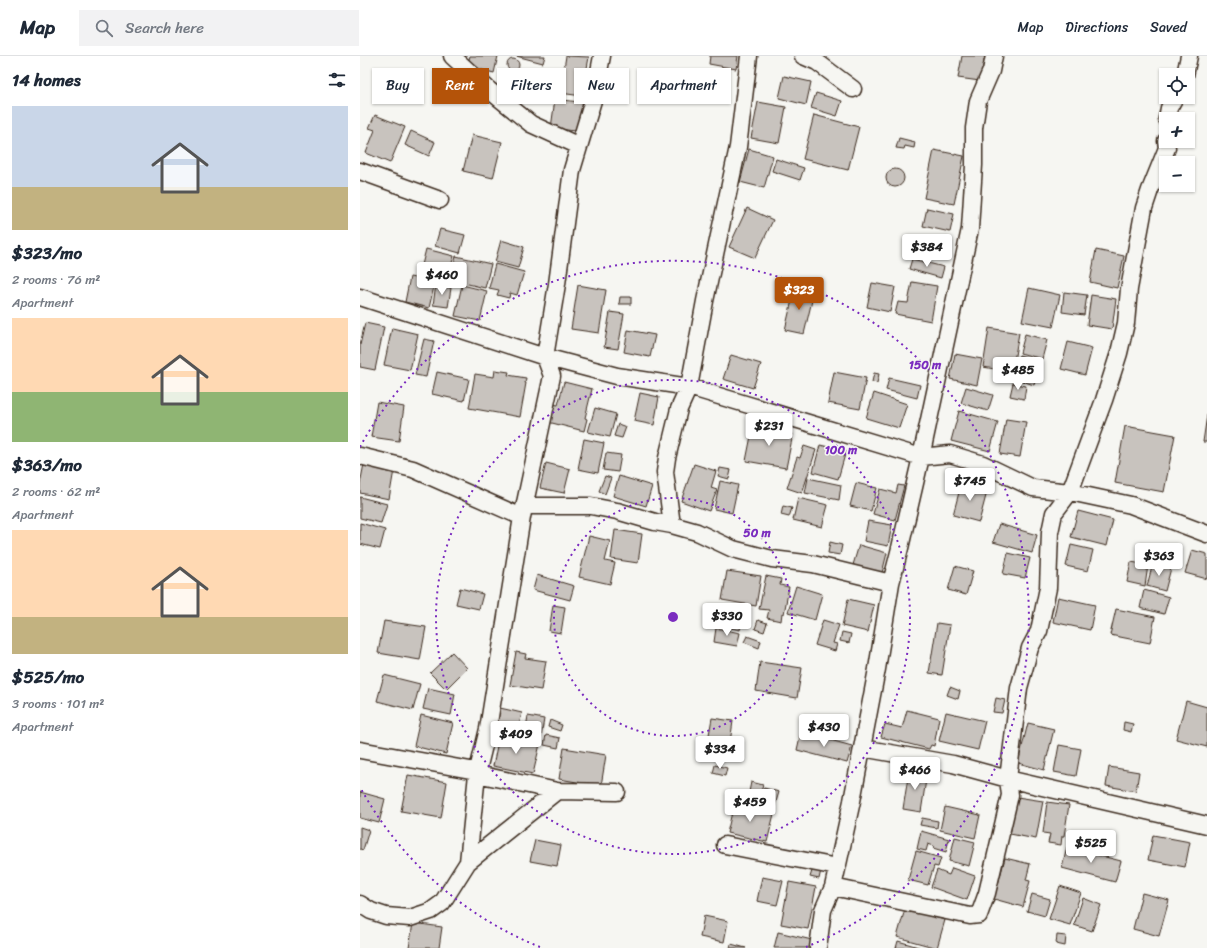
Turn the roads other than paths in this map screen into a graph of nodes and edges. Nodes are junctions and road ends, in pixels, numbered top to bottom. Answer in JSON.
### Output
{"nodes":[{"id":1,"x":452,"y":56,"type":"edge"},
{"id":2,"x":602,"y":56,"type":"edge"},
{"id":3,"x":749,"y":56,"type":"edge"},
{"id":4,"x":803,"y":56,"type":"edge"},
{"id":5,"x":994,"y":56,"type":"edge"},
{"id":6,"x":1189,"y":56,"type":"edge"},
{"id":7,"x":1186,"y":68,"type":"edge"},
{"id":8,"x":854,"y":89,"type":"dead end"},
{"id":9,"x":579,"y":146,"type":"junction"},
{"id":10,"x":1167,"y":148,"type":"edge"},
{"id":11,"x":360,"y":171,"type":"edge"},
{"id":12,"x":440,"y":200,"type":"dead end"},
{"id":13,"x":360,"y":297,"type":"edge"},
{"id":14,"x":545,"y":356,"type":"junction"},
{"id":15,"x":690,"y":387,"type":"junction"},
{"id":16,"x":360,"y":456,"type":"edge"},
{"id":17,"x":921,"y":457,"type":"junction"},
{"id":18,"x":1070,"y":492,"type":"junction"},
{"id":19,"x":523,"y":512,"type":"junction"},
{"id":20,"x":672,"y":525,"type":"junction"},
{"id":21,"x":1207,"y":534,"type":"edge"},
{"id":22,"x":891,"y":583,"type":"junction"},
{"id":23,"x":862,"y":748,"type":"junction"},
{"id":24,"x":360,"y":750,"type":"edge"},
{"id":25,"x":477,"y":774,"type":"junction"},
{"id":26,"x":1008,"y":779,"type":"junction"},
{"id":27,"x":557,"y":791,"type":"junction"},
{"id":28,"x":618,"y":792,"type":"dead end"},
{"id":29,"x":1207,"y":824,"type":"edge"},
{"id":30,"x":725,"y":845,"type":"dead end"},
{"id":31,"x":468,"y":862,"type":"junction"},
{"id":32,"x":837,"y":867,"type":"junction"},
{"id":33,"x":832,"y":887,"type":"junction"},
{"id":34,"x":360,"y":904,"type":"edge"},
{"id":35,"x":818,"y":948,"type":"edge"}],
"edges":[{"from":1,"to":9,"type":"street"},
{"from":2,"to":9,"type":"street"},
{"from":3,"to":15,"type":"street"},
{"from":4,"to":8,"type":"street"},
{"from":5,"to":17,"type":"street"},
{"from":6,"to":7,"type":"street"},
{"from":9,"to":14,"type":"street"},
{"from":10,"to":18,"type":"street"},
{"from":11,"to":12,"type":"street"},
{"from":13,"to":14,"type":"street"},
{"from":14,"to":15,"type":"street"},
{"from":14,"to":19,"type":"street"},
{"from":15,"to":17,"type":"street"},
{"from":15,"to":20,"type":"street"},
{"from":16,"to":19,"type":"street"},
{"from":17,"to":18,"type":"street"},
{"from":17,"to":22,"type":"street"},
{"from":18,"to":21,"type":"street"},
{"from":18,"to":26,"type":"street"},
{"from":19,"to":20,"type":"street"},
{"from":19,"to":25,"type":"street"},
{"from":20,"to":22,"type":"street"},
{"from":22,"to":23,"type":"street"},
{"from":23,"to":26,"type":"street"},
{"from":23,"to":32,"type":"street"},
{"from":24,"to":25,"type":"street"},
{"from":25,"to":27,"type":"street"},
{"from":25,"to":31,"type":"street"},
{"from":26,"to":29,"type":"street"},
{"from":26,"to":33,"type":"street"},
{"from":27,"to":28,"type":"street"},
{"from":27,"to":31,"type":"street"},
{"from":30,"to":32,"type":"street"},
{"from":31,"to":34,"type":"street"},
{"from":32,"to":33,"type":"street"},
{"from":33,"to":35,"type":"street"}]}
